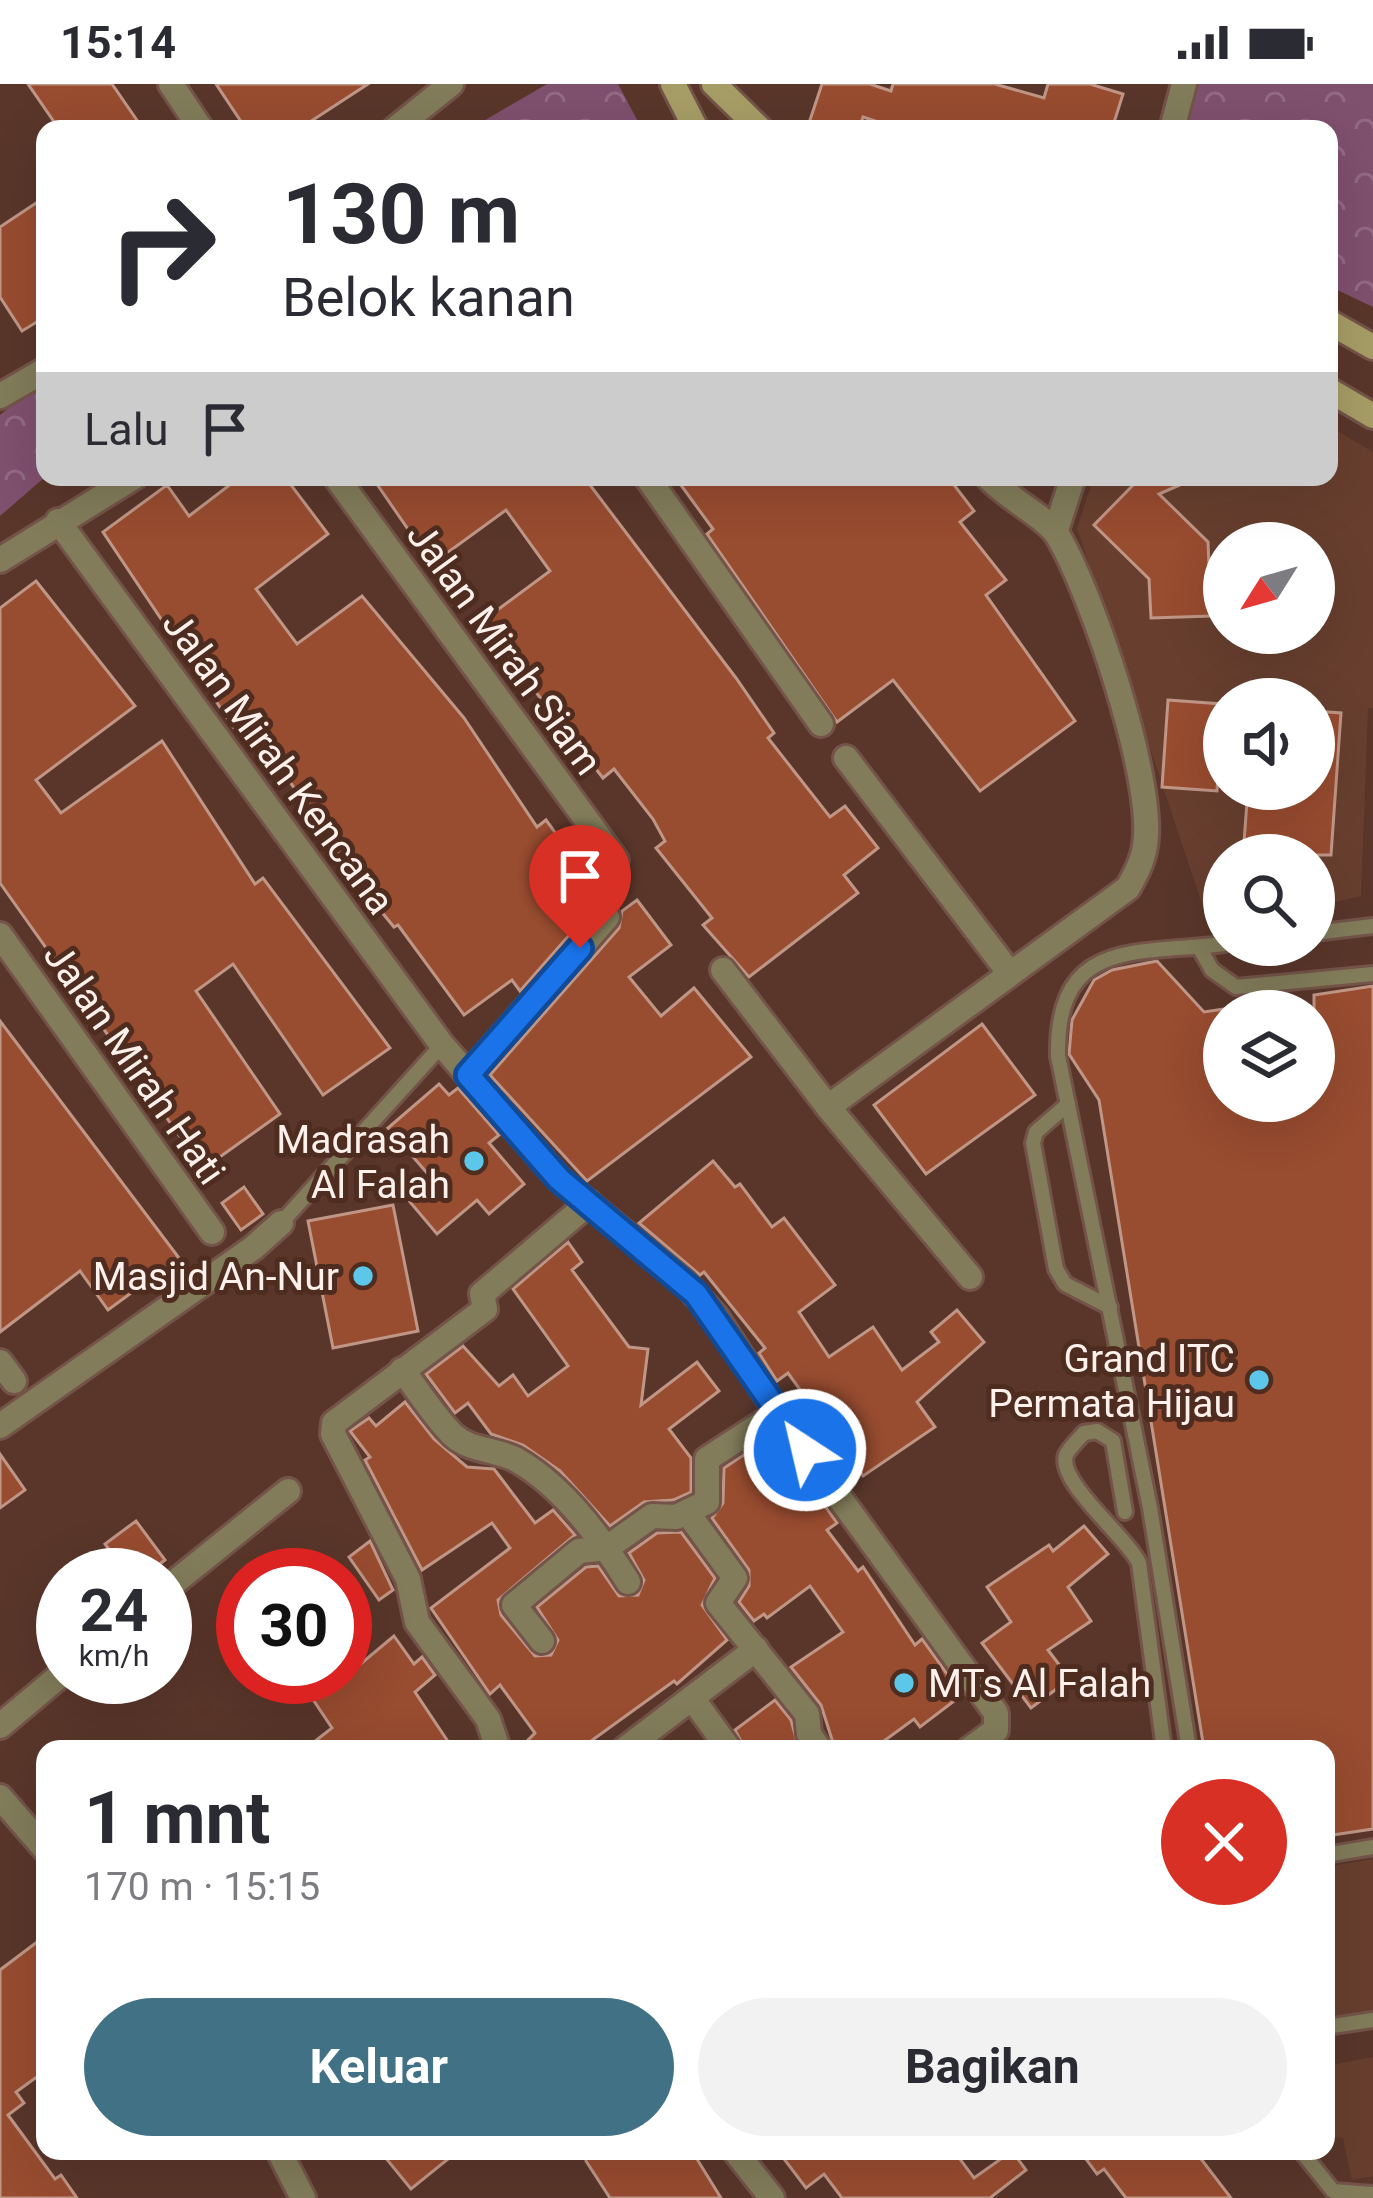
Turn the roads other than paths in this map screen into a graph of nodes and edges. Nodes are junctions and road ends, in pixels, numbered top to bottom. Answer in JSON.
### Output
{"nodes":[{"id":1,"x":171,"y":84,"type":"edge"},
{"id":2,"x":451,"y":84,"type":"edge"},
{"id":3,"x":673,"y":84,"type":"edge"},
{"id":4,"x":1184,"y":84,"type":"edge"},
{"id":5,"x":716,"y":86,"type":"edge"},
{"id":6,"x":195,"y":120,"type":"edge"},
{"id":7,"x":406,"y":120,"type":"edge"},
{"id":8,"x":689,"y":120,"type":"edge"},
{"id":9,"x":751,"y":120,"type":"edge"},
{"id":10,"x":1174,"y":120,"type":"edge"},
{"id":11,"x":1338,"y":327,"type":"edge"},
{"id":12,"x":1373,"y":347,"type":"edge"},
{"id":13,"x":36,"y":374,"type":"edge"},
{"id":14,"x":2,"y":391,"type":"edge"},
{"id":15,"x":1338,"y":395,"type":"edge"},
{"id":16,"x":1373,"y":416,"type":"edge"},
{"id":17,"x":118,"y":486,"type":"edge"},
{"id":18,"x":343,"y":486,"type":"edge"},
{"id":19,"x":653,"y":486,"type":"edge"},
{"id":20,"x":998,"y":486,"type":"edge"},
{"id":21,"x":1070,"y":486,"type":"edge"},
{"id":22,"x":58,"y":521,"type":"junction"},
{"id":23,"x":1055,"y":530,"type":"junction"},
{"id":24,"x":0,"y":560,"type":"edge"},
{"id":25,"x":821,"y":724,"type":"dead end"},
{"id":26,"x":846,"y":758,"type":"dead end"},
{"id":27,"x":616,"y":860,"type":"dead end"},
{"id":28,"x":608,"y":916,"type":"dead end"},
{"id":29,"x":1373,"y":926,"type":"edge"},
{"id":30,"x":1335,"y":931,"type":"edge"},
{"id":31,"x":0,"y":935,"type":"edge"},
{"id":32,"x":1199,"y":947,"type":"junction"},
{"id":33,"x":1203,"y":947,"type":"edge"},
{"id":34,"x":723,"y":970,"type":"dead end"},
{"id":35,"x":1008,"y":971,"type":"junction"},
{"id":36,"x":1373,"y":974,"type":"edge"},
{"id":37,"x":442,"y":1045,"type":"junction"},
{"id":38,"x":468,"y":1075,"type":"junction"},
{"id":39,"x":1067,"y":1104,"type":"junction"},
{"id":40,"x":828,"y":1107,"type":"junction"},
{"id":41,"x":589,"y":1203,"type":"junction"},
{"id":42,"x":281,"y":1222,"type":"joint"},
{"id":43,"x":212,"y":1232,"type":"dead end"},
{"id":44,"x":970,"y":1277,"type":"dead end"},
{"id":45,"x":1110,"y":1306,"type":"junction"},
{"id":46,"x":402,"y":1370,"type":"junction"},
{"id":47,"x":778,"y":1413,"type":"junction"},
{"id":48,"x":0,"y":1426,"type":"edge"},
{"id":49,"x":288,"y":1491,"type":"dead end"},
{"id":50,"x":1150,"y":1508,"type":"junction"},
{"id":51,"x":687,"y":1512,"type":"junction"},
{"id":52,"x":1125,"y":1512,"type":"junction"},
{"id":53,"x":1099,"y":1514,"type":"junction"},
{"id":54,"x":607,"y":1548,"type":"junction"},
{"id":55,"x":192,"y":1568,"type":"edge"},
{"id":56,"x":628,"y":1582,"type":"dead end"},
{"id":57,"x":542,"y":1641,"type":"dead end"},
{"id":58,"x":756,"y":1649,"type":"junction"},
{"id":59,"x":36,"y":1696,"type":"edge"},
{"id":60,"x":692,"y":1698,"type":"junction"},
{"id":61,"x":0,"y":1726,"type":"edge"},
{"id":62,"x":495,"y":1740,"type":"edge"},
{"id":63,"x":637,"y":1740,"type":"edge"},
{"id":64,"x":722,"y":1740,"type":"edge"},
{"id":65,"x":813,"y":1740,"type":"edge"},
{"id":66,"x":982,"y":1740,"type":"edge"},
{"id":67,"x":1163,"y":1740,"type":"edge"},
{"id":68,"x":1188,"y":1740,"type":"edge"},
{"id":69,"x":0,"y":1797,"type":"edge"},
{"id":70,"x":36,"y":1839,"type":"edge"},
{"id":71,"x":1373,"y":1846,"type":"edge"},
{"id":72,"x":1335,"y":1853,"type":"edge"},
{"id":73,"x":1373,"y":2020,"type":"edge"},
{"id":74,"x":1335,"y":2026,"type":"edge"},
{"id":75,"x":284,"y":2160,"type":"edge"},
{"id":76,"x":742,"y":2160,"type":"edge"},
{"id":77,"x":1308,"y":2160,"type":"edge"},
{"id":78,"x":1373,"y":2194,"type":"edge"},
{"id":79,"x":303,"y":2198,"type":"edge"},
{"id":80,"x":772,"y":2198,"type":"edge"}],
"edges":[{"from":1,"to":6,"type":"street"},
{"from":2,"to":7,"type":"street"},
{"from":3,"to":8,"type":"main road"},
{"from":4,"to":10,"type":"street"},
{"from":5,"to":9,"type":"main road"},
{"from":11,"to":12,"type":"main road"},
{"from":13,"to":14,"type":"street"},
{"from":15,"to":16,"type":"main road"},
{"from":17,"to":22,"type":"street"},
{"from":18,"to":27,"type":"street","name":"Jalan Mirah Siam"},
{"from":19,"to":25,"type":"street"},
{"from":20,"to":23,"type":"street"},
{"from":21,"to":23,"type":"street"},
{"from":22,"to":24,"type":"street"},
{"from":22,"to":37,"type":"street","name":"Jalan Mirah Kencana"},
{"from":23,"to":35,"type":"street"},
{"from":26,"to":35,"type":"street"},
{"from":28,"to":38,"type":"street"},
{"from":29,"to":30,"type":"lane"},
{"from":31,"to":43,"type":"street","name":"Jalan Mirah Hati"},
{"from":32,"to":33,"type":"lane"},
{"from":32,"to":36,"type":"lane"},
{"from":32,"to":39,"type":"lane"},
{"from":34,"to":40,"type":"street"},
{"from":35,"to":40,"type":"street"},
{"from":37,"to":38,"type":"street","name":"Jalan Mirah Kencana"},
{"from":37,"to":42,"type":"lane"},
{"from":38,"to":41,"type":"street","name":"Jalan Mirah Kencana"},
{"from":39,"to":45,"type":"lane"},
{"from":39,"to":45,"type":"lane"},
{"from":40,"to":44,"type":"street"},
{"from":41,"to":46,"type":"street"},
{"from":41,"to":47,"type":"street","name":"Jalan Mirah Kencana"},
{"from":42,"to":48,"type":"street"},
{"from":45,"to":50,"type":"lane"},
{"from":46,"to":54,"type":"street"},
{"from":46,"to":62,"type":"street"},
{"from":47,"to":51,"type":"street"},
{"from":47,"to":66,"type":"street","name":"Jalan Mirah Kencana"},
{"from":49,"to":55,"type":"street"},
{"from":50,"to":52,"type":"lane"},
{"from":50,"to":68,"type":"lane"},
{"from":51,"to":54,"type":"street"},
{"from":51,"to":58,"type":"street"},
{"from":52,"to":53,"type":"lane"},
{"from":52,"to":53,"type":"lane"},
{"from":53,"to":67,"type":"lane"},
{"from":54,"to":56,"type":"street"},
{"from":54,"to":57,"type":"street"},
{"from":58,"to":60,"type":"street"},
{"from":58,"to":65,"type":"street"},
{"from":59,"to":61,"type":"street"},
{"from":60,"to":63,"type":"street"},
{"from":60,"to":64,"type":"street"},
{"from":69,"to":70,"type":"street"},
{"from":71,"to":72,"type":"lane"},
{"from":73,"to":74,"type":"lane"},
{"from":75,"to":79,"type":"street"},
{"from":76,"to":80,"type":"street"},
{"from":77,"to":78,"type":"lane"}]}
